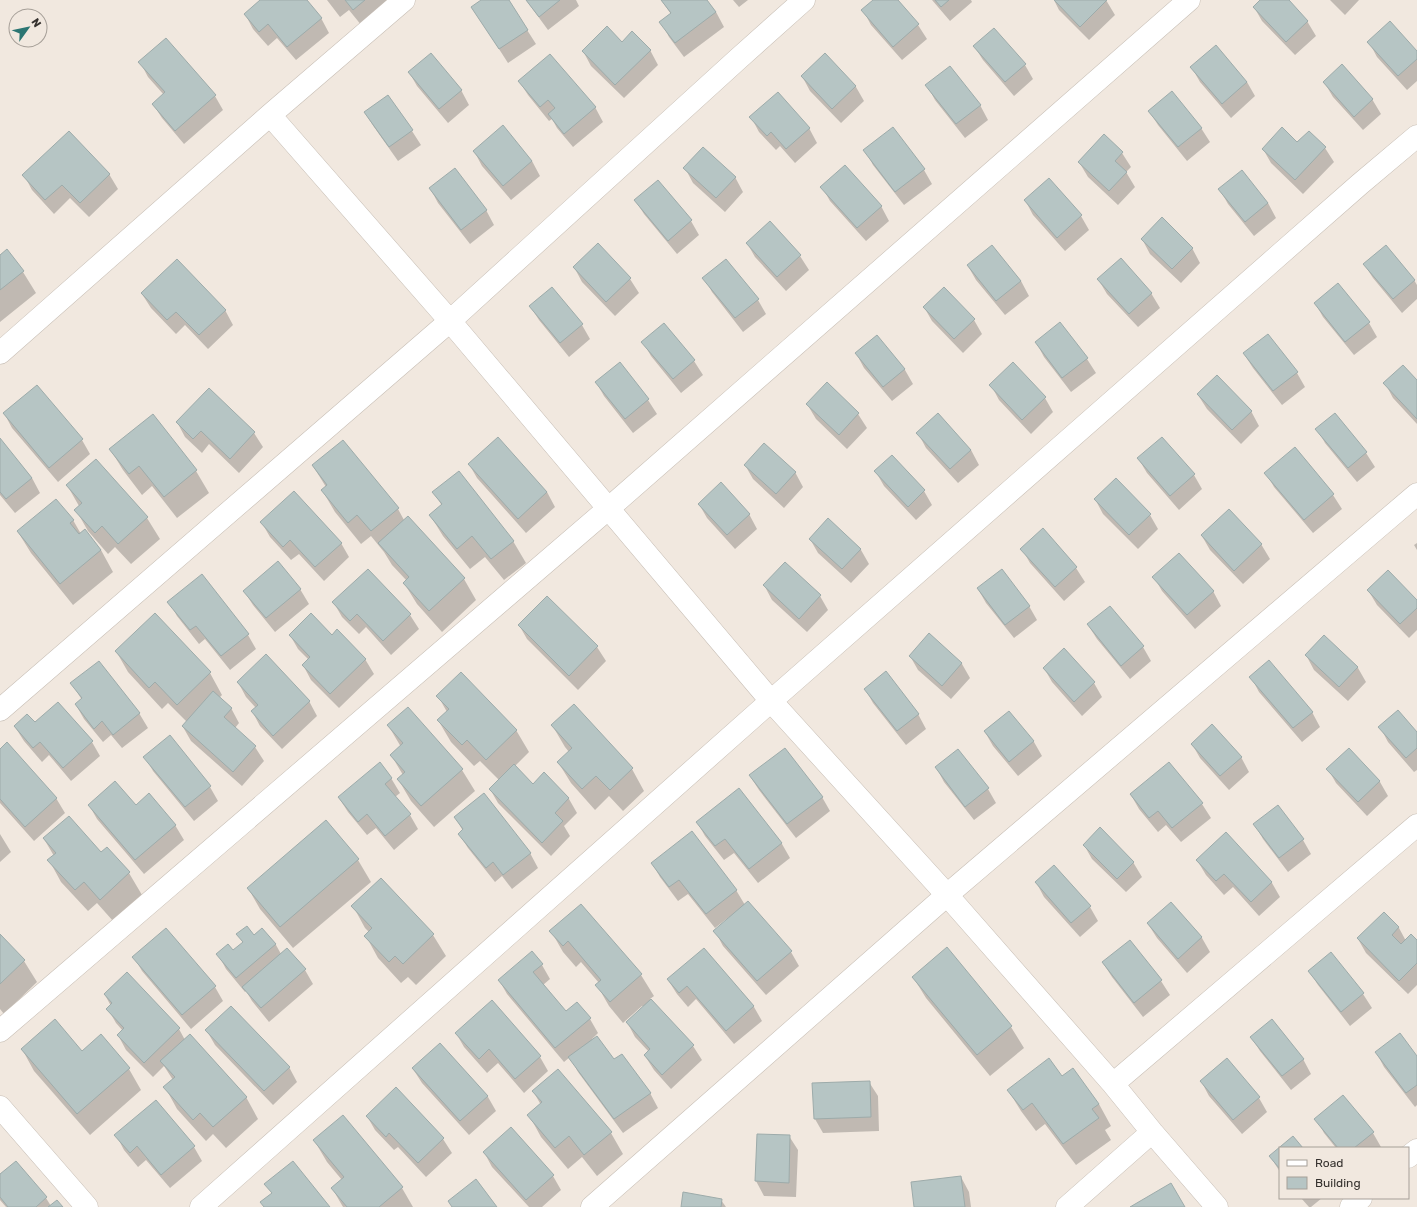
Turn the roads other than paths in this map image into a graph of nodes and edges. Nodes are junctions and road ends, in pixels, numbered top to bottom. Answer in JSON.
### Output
{"nodes":[{"id":1,"x":404,"y":0,"type":"edge"},
{"id":2,"x":804,"y":0,"type":"edge"},
{"id":3,"x":1189,"y":0,"type":"edge"},
{"id":4,"x":270,"y":115,"type":"junction"},
{"id":5,"x":1417,"y":136,"type":"edge"},
{"id":6,"x":450,"y":320,"type":"junction"},
{"id":7,"x":0,"y":353,"type":"edge"},
{"id":8,"x":1417,"y":494,"type":"edge"},
{"id":9,"x":609,"y":508,"type":"junction"},
{"id":10,"x":771,"y":701,"type":"junction"},
{"id":11,"x":0,"y":710,"type":"edge"},
{"id":12,"x":1417,"y":825,"type":"edge"},
{"id":13,"x":947,"y":895,"type":"junction"},
{"id":14,"x":0,"y":1031,"type":"edge"},
{"id":15,"x":1113,"y":1084,"type":"junction"},
{"id":16,"x":0,"y":1107,"type":"edge"},
{"id":17,"x":1152,"y":1132,"type":"junction"},
{"id":18,"x":1417,"y":1150,"type":"edge"},
{"id":19,"x":1409,"y":1157,"type":"edge"},
{"id":20,"x":1360,"y":1199,"type":"edge"},
{"id":21,"x":87,"y":1207,"type":"edge"},
{"id":22,"x":201,"y":1207,"type":"edge"},
{"id":23,"x":592,"y":1207,"type":"edge"},
{"id":24,"x":1067,"y":1207,"type":"edge"},
{"id":25,"x":1217,"y":1207,"type":"edge"},
{"id":26,"x":1351,"y":1207,"type":"edge"}],
"edges":[{"from":1,"to":4,"type":"street"},
{"from":2,"to":6,"type":"street"},
{"from":3,"to":9,"type":"street"},
{"from":4,"to":6,"type":"street"},
{"from":4,"to":7,"type":"street"},
{"from":5,"to":10,"type":"street"},
{"from":6,"to":9,"type":"street"},
{"from":6,"to":11,"type":"street"},
{"from":8,"to":13,"type":"street"},
{"from":9,"to":10,"type":"street"},
{"from":9,"to":14,"type":"street"},
{"from":10,"to":13,"type":"street"},
{"from":10,"to":22,"type":"street"},
{"from":12,"to":15,"type":"street"},
{"from":13,"to":15,"type":"street"},
{"from":13,"to":23,"type":"street"},
{"from":15,"to":17,"type":"street"},
{"from":16,"to":21,"type":"street"},
{"from":17,"to":24,"type":"street"},
{"from":17,"to":25,"type":"street"},
{"from":18,"to":19,"type":"street"},
{"from":20,"to":26,"type":"street"}]}
